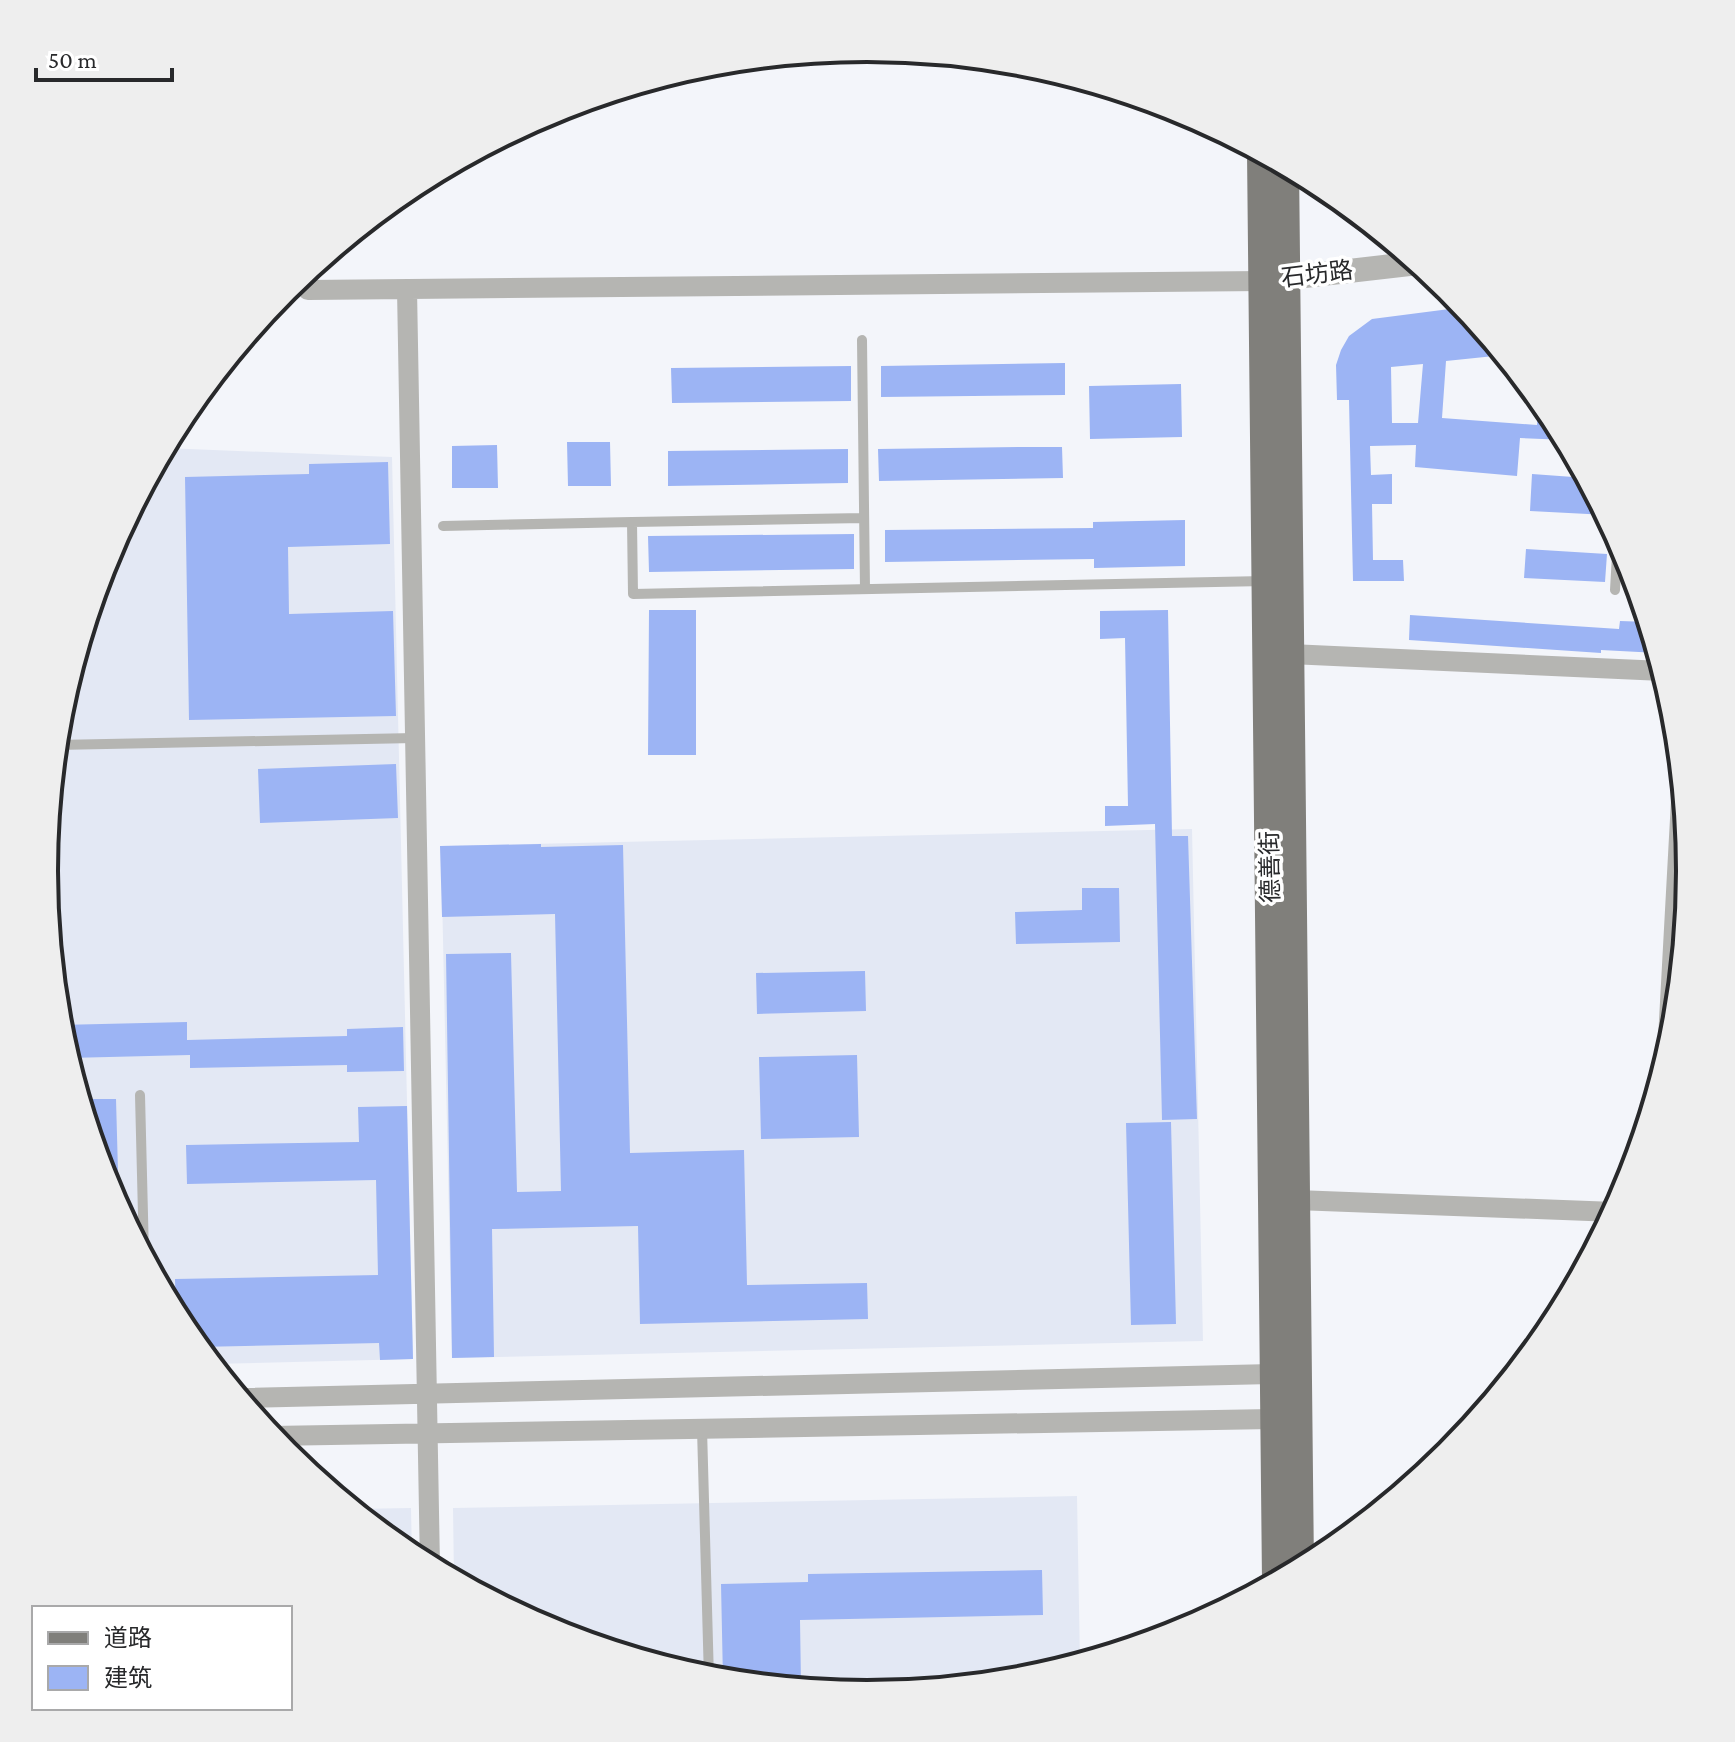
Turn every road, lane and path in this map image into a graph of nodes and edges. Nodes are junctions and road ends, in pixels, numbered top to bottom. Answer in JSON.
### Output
{"nodes":[{"id":1,"x":1263,"y":165,"type":"edge"},
{"id":2,"x":1283,"y":177,"type":"edge"},
{"id":3,"x":1404,"y":265,"type":"edge"},
{"id":4,"x":1274,"y":279,"type":"junction"},
{"id":5,"x":407,"y":289,"type":"junction"},
{"id":6,"x":308,"y":290,"type":"dead end"},
{"id":7,"x":862,"y":340,"type":"dead end"},
{"id":8,"x":864,"y":518,"type":"junction"},
{"id":9,"x":632,"y":522,"type":"junction"},
{"id":10,"x":443,"y":526,"type":"dead end"},
{"id":11,"x":1616,"y":565,"type":"edge"},
{"id":12,"x":1267,"y":581,"type":"junction"},
{"id":13,"x":865,"y":589,"type":"junction"},
{"id":14,"x":1615,"y":590,"type":"dead end"},
{"id":15,"x":1290,"y":654,"type":"junction"},
{"id":16,"x":1651,"y":670,"type":"edge"},
{"id":17,"x":415,"y":738,"type":"junction"},
{"id":18,"x":69,"y":745,"type":"edge"},
{"id":19,"x":1677,"y":880,"type":"edge"},
{"id":20,"x":1673,"y":943,"type":"edge"},
{"id":21,"x":140,"y":1095,"type":"dead end"},
{"id":22,"x":1296,"y":1200,"type":"junction"},
{"id":23,"x":1602,"y":1211,"type":"edge"},
{"id":24,"x":143,"y":1234,"type":"edge"},
{"id":25,"x":1276,"y":1374,"type":"junction"},
{"id":26,"x":427,"y":1396,"type":"junction"},
{"id":27,"x":253,"y":1398,"type":"edge"},
{"id":28,"x":1276,"y":1419,"type":"junction"},
{"id":29,"x":702,"y":1429,"type":"junction"},
{"id":30,"x":428,"y":1433,"type":"junction"},
{"id":31,"x":288,"y":1436,"type":"edge"},
{"id":32,"x":430,"y":1551,"type":"edge"},
{"id":33,"x":1299,"y":1555,"type":"edge"},
{"id":34,"x":1277,"y":1569,"type":"edge"},
{"id":35,"x":709,"y":1665,"type":"edge"}],
"edges":[{"from":1,"to":4,"type":"main road","name":"德善街"},
{"from":2,"to":4,"type":"main road","name":"德善街"},
{"from":3,"to":4,"type":"street","name":"石坊路"},
{"from":4,"to":5,"type":"street"},
{"from":4,"to":12,"type":"main road","name":"德善街"},
{"from":4,"to":15,"type":"main road","name":"德善街"},
{"from":5,"to":6,"type":"street"},
{"from":5,"to":17,"type":"street"},
{"from":7,"to":8,"type":"lane"},
{"from":8,"to":9,"type":"lane"},
{"from":8,"to":13,"type":"lane"},
{"from":9,"to":10,"type":"lane"},
{"from":9,"to":13,"type":"lane"},
{"from":11,"to":14,"type":"lane"},
{"from":12,"to":13,"type":"lane"},
{"from":12,"to":25,"type":"main road","name":"德善街"},
{"from":15,"to":16,"type":"street"},
{"from":15,"to":22,"type":"main road","name":"德善街"},
{"from":17,"to":18,"type":"lane"},
{"from":17,"to":26,"type":"street"},
{"from":19,"to":20,"type":"street"},
{"from":21,"to":24,"type":"lane"},
{"from":22,"to":23,"type":"street"},
{"from":22,"to":33,"type":"main road","name":"德善街"},
{"from":25,"to":26,"type":"street"},
{"from":25,"to":28,"type":"main road","name":"德善街"},
{"from":26,"to":27,"type":"street"},
{"from":26,"to":30,"type":"street"},
{"from":28,"to":29,"type":"street"},
{"from":28,"to":34,"type":"main road","name":"德善街"},
{"from":29,"to":30,"type":"street"},
{"from":29,"to":35,"type":"lane"},
{"from":30,"to":31,"type":"street"},
{"from":30,"to":32,"type":"street"}]}
